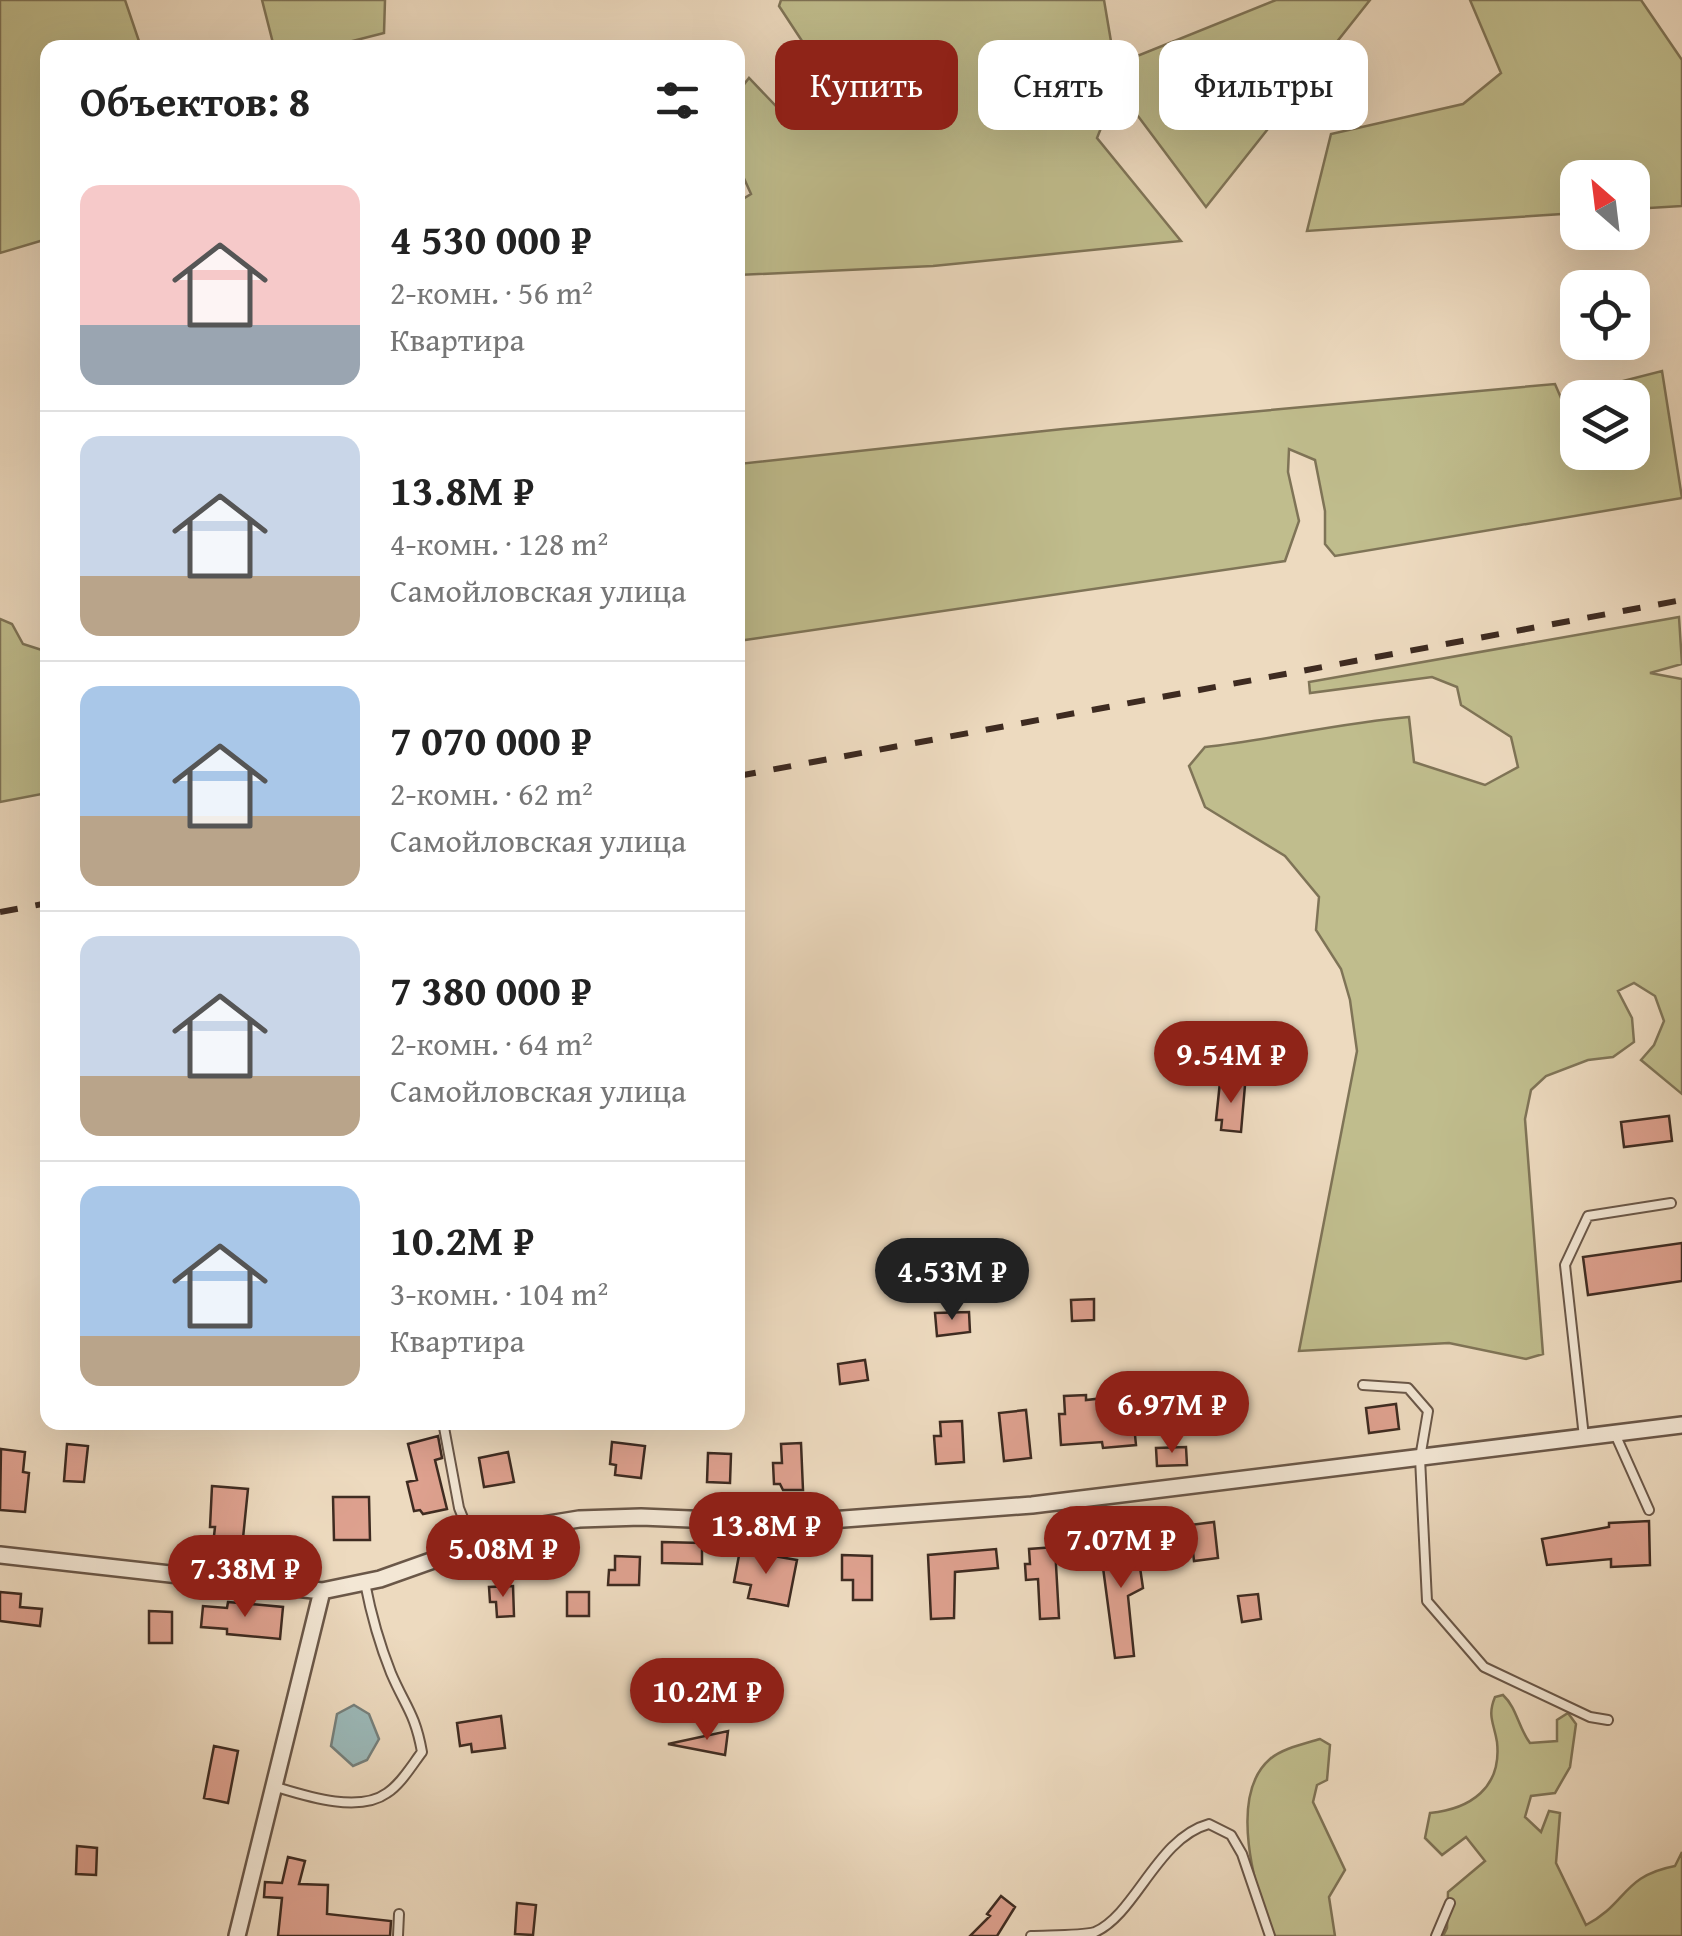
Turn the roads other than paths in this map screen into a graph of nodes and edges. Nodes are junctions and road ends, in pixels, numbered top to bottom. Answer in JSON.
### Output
{"nodes":[{"id":1,"x":1670,"y":1203,"type":"dead end"},
{"id":2,"x":1363,"y":1385,"type":"dead end"},
{"id":3,"x":1682,"y":1426,"type":"edge"},
{"id":4,"x":445,"y":1430,"type":"edge"},
{"id":5,"x":1615,"y":1434,"type":"junction"},
{"id":6,"x":1584,"y":1438,"type":"junction"},
{"id":7,"x":1420,"y":1458,"type":"junction"},
{"id":8,"x":1649,"y":1510,"type":"dead end"},
{"id":9,"x":474,"y":1544,"type":"junction"},
{"id":10,"x":0,"y":1555,"type":"edge"},
{"id":11,"x":365,"y":1582,"type":"junction"},
{"id":12,"x":322,"y":1591,"type":"junction"},
{"id":13,"x":1608,"y":1720,"type":"dead end"},
{"id":14,"x":273,"y":1786,"type":"junction"},
{"id":15,"x":1450,"y":1904,"type":"dead end"},
{"id":16,"x":400,"y":1914,"type":"dead end"},
{"id":17,"x":237,"y":1936,"type":"edge"},
{"id":18,"x":398,"y":1936,"type":"edge"},
{"id":19,"x":1031,"y":1936,"type":"edge"},
{"id":20,"x":1270,"y":1936,"type":"edge"},
{"id":21,"x":1436,"y":1936,"type":"edge"}],
"edges":[{"from":1,"to":6,"type":"lane"},
{"from":2,"to":7,"type":"lane"},
{"from":3,"to":5,"type":"street"},
{"from":4,"to":9,"type":"lane"},
{"from":5,"to":6,"type":"street"},
{"from":5,"to":8,"type":"lane"},
{"from":6,"to":7,"type":"street"},
{"from":7,"to":9,"type":"street"},
{"from":7,"to":13,"type":"lane"},
{"from":9,"to":11,"type":"street"},
{"from":10,"to":12,"type":"street"},
{"from":11,"to":12,"type":"street"},
{"from":11,"to":14,"type":"lane"},
{"from":12,"to":14,"type":"street"},
{"from":14,"to":17,"type":"street"},
{"from":15,"to":21,"type":"lane"},
{"from":16,"to":18,"type":"lane"},
{"from":19,"to":20,"type":"lane"}]}
